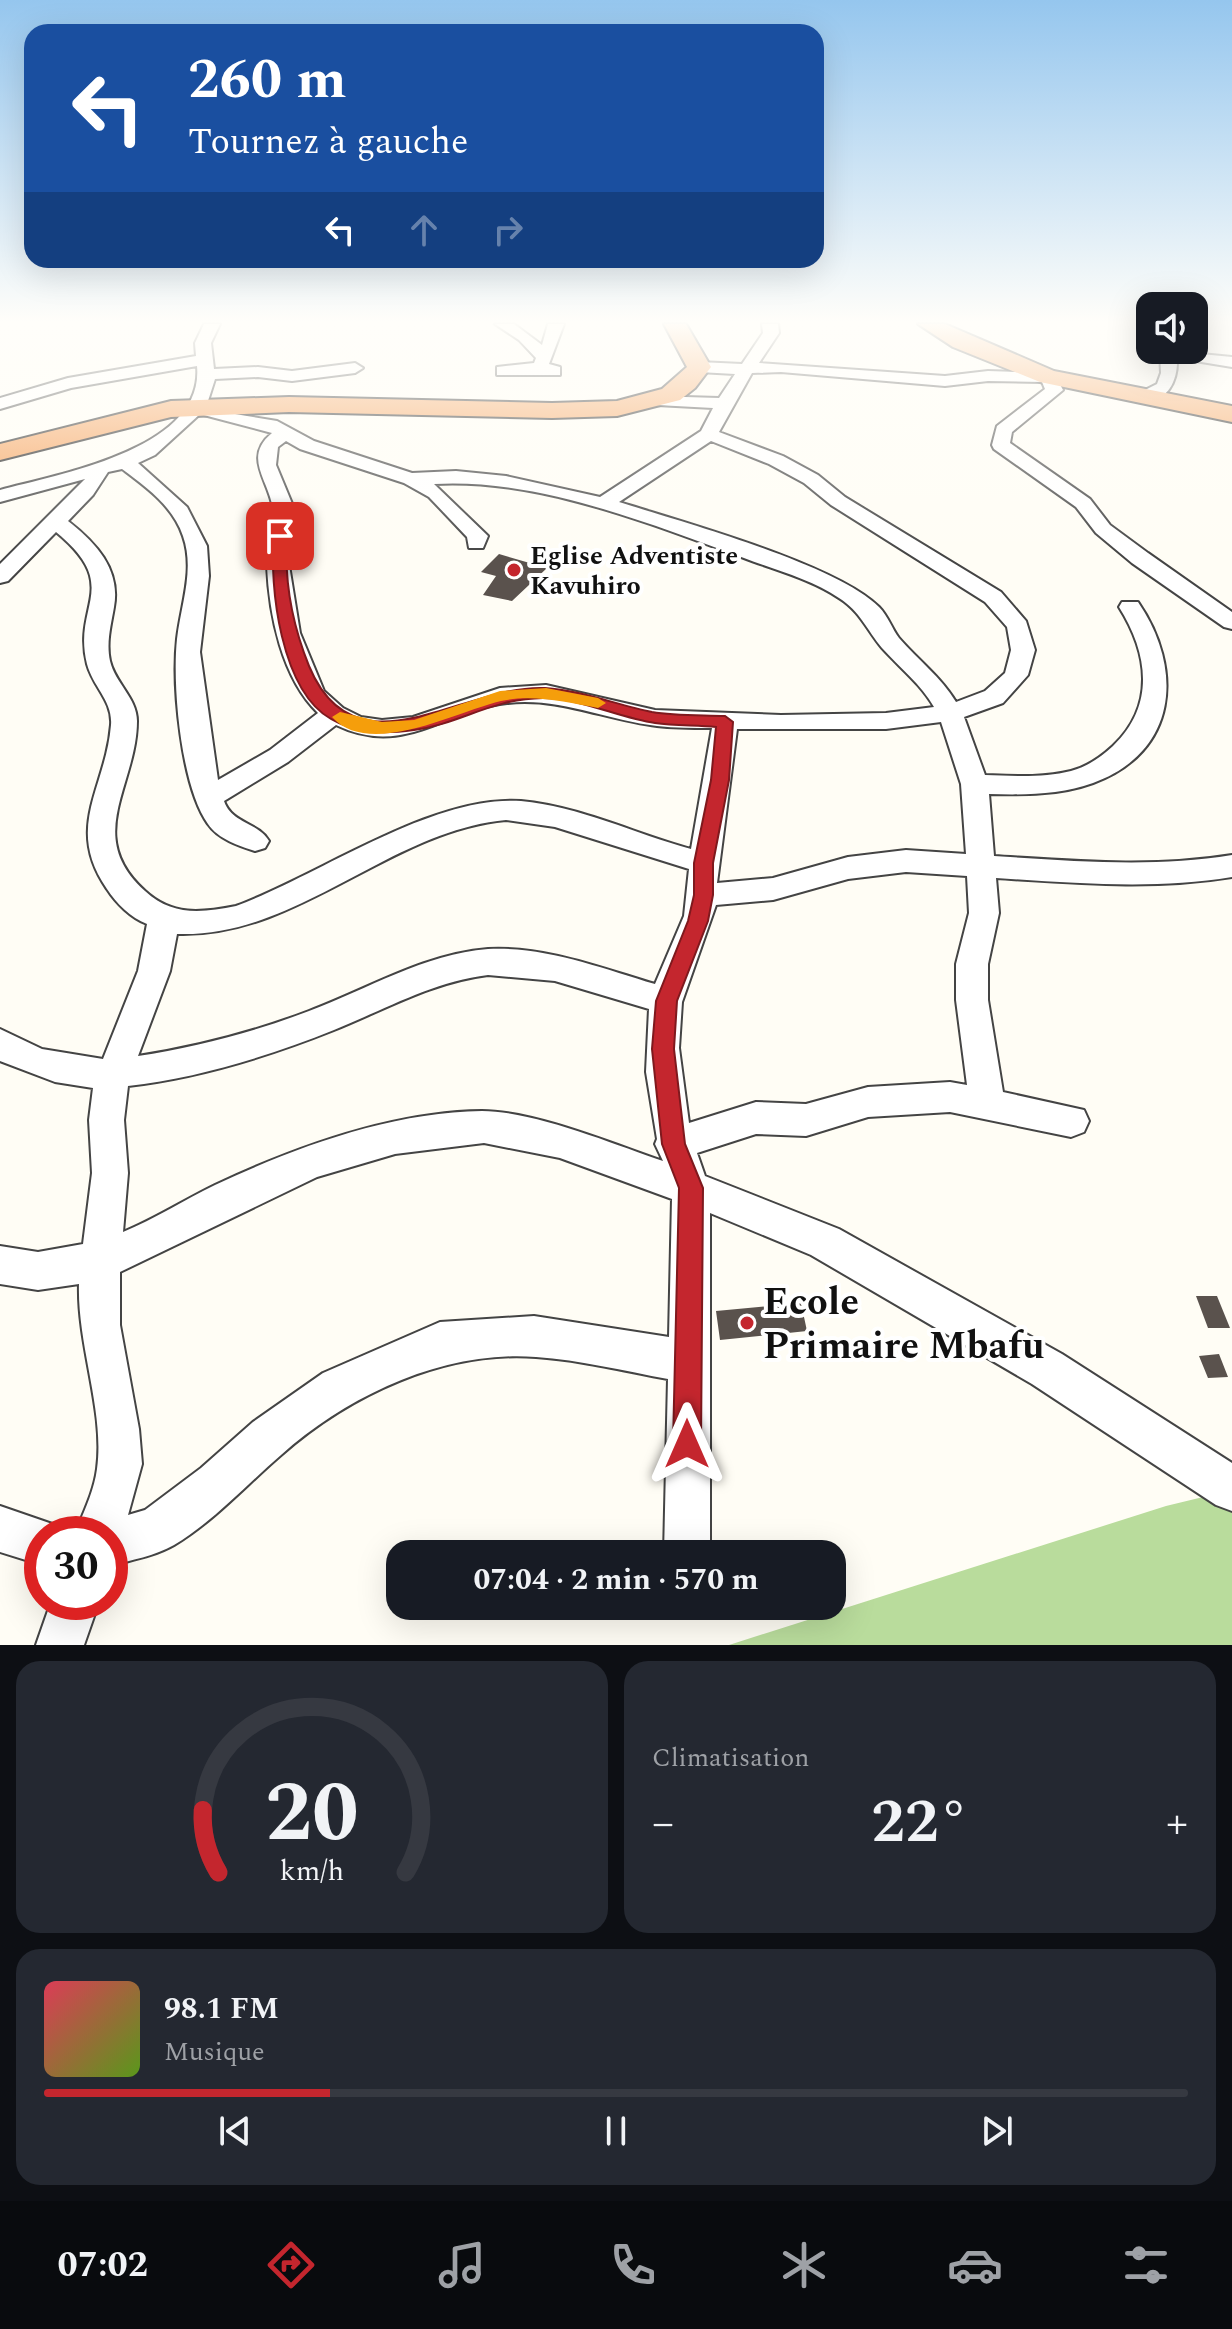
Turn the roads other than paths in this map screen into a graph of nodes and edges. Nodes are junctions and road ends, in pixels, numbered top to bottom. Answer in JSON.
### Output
{"nodes":[{"id":1,"x":200,"y":401,"type":"edge"},
{"id":2,"x":653,"y":401,"type":"edge"},
{"id":3,"x":674,"y":401,"type":"edge"},
{"id":4,"x":1040,"y":401,"type":"edge"},
{"id":5,"x":1171,"y":401,"type":"edge"},
{"id":6,"x":724,"y":403,"type":"joint"},
{"id":7,"x":197,"y":407,"type":"junction"},
{"id":8,"x":1231,"y":413,"type":"edge"},
{"id":9,"x":284,"y":433,"type":"junction"},
{"id":10,"x":709,"y":434,"type":"junction"},
{"id":11,"x":0,"y":452,"type":"edge"},
{"id":12,"x":125,"y":462,"type":"junction"},
{"id":13,"x":101,"y":469,"type":"junction"},
{"id":14,"x":411,"y":479,"type":"junction"},
{"id":15,"x":0,"y":496,"type":"edge"},
{"id":16,"x":601,"y":505,"type":"junction"},
{"id":17,"x":54,"y":520,"type":"junction"},
{"id":18,"x":476,"y":544,"type":"dead end"},
{"id":19,"x":0,"y":576,"type":"edge"},
{"id":20,"x":1130,"y":607,"type":"dead end"},
{"id":21,"x":1232,"y":622,"type":"edge"},
{"id":22,"x":950,"y":713,"type":"junction"},
{"id":23,"x":334,"y":714,"type":"junction"},
{"id":24,"x":725,"y":722,"type":"junction"},
{"id":25,"x":975,"y":784,"type":"junction"},
{"id":26,"x":209,"y":797,"type":"junction"},
{"id":27,"x":255,"y":841,"type":"dead end"},
{"id":28,"x":981,"y":865,"type":"junction"},
{"id":29,"x":1232,"y":866,"type":"edge"},
{"id":30,"x":704,"y":879,"type":"junction"},
{"id":31,"x":163,"y":920,"type":"junction"},
{"id":32,"x":666,"y":1001,"type":"junction"},
{"id":33,"x":0,"y":1043,"type":"edge"},
{"id":34,"x":115,"y":1073,"type":"junction"},
{"id":35,"x":987,"y":1104,"type":"junction"},
{"id":36,"x":1071,"y":1121,"type":"dead end"},
{"id":37,"x":673,"y":1144,"type":"junction"},
{"id":38,"x":691,"y":1188,"type":"junction"},
{"id":39,"x":99,"y":1261,"type":"junction"},
{"id":40,"x":0,"y":1265,"type":"edge"},
{"id":41,"x":687,"y":1361,"type":"junction"},
{"id":42,"x":1232,"y":1489,"type":"edge"},
{"id":43,"x":104,"y":1516,"type":"edge"},
{"id":44,"x":0,"y":1529,"type":"edge"},
{"id":45,"x":24,"y":1536,"type":"edge"},
{"id":46,"x":128,"y":1538,"type":"edge"},
{"id":47,"x":687,"y":1540,"type":"edge"},
{"id":48,"x":69,"y":1620,"type":"edge"},
{"id":49,"x":60,"y":1645,"type":"edge"}],
"edges":[{"from":1,"to":7,"type":"street"},
{"from":2,"to":7,"type":"highway"},
{"from":3,"to":6,"type":"street"},
{"from":4,"to":21,"type":"street"},
{"from":5,"to":8,"type":"highway"},
{"from":6,"to":10,"type":"street"},
{"from":7,"to":9,"type":"street"},
{"from":7,"to":11,"type":"highway"},
{"from":7,"to":12,"type":"street"},
{"from":9,"to":14,"type":"street"},
{"from":9,"to":23,"type":"street"},
{"from":10,"to":16,"type":"street"},
{"from":10,"to":22,"type":"street"},
{"from":12,"to":13,"type":"street"},
{"from":12,"to":26,"type":"street"},
{"from":13,"to":15,"type":"street"},
{"from":13,"to":17,"type":"street"},
{"from":14,"to":16,"type":"street"},
{"from":14,"to":18,"type":"street"},
{"from":16,"to":22,"type":"street"},
{"from":17,"to":19,"type":"street"},
{"from":17,"to":31,"type":"street"},
{"from":20,"to":25,"type":"street"},
{"from":22,"to":24,"type":"street"},
{"from":22,"to":25,"type":"street"},
{"from":23,"to":24,"type":"street"},
{"from":23,"to":26,"type":"street"},
{"from":24,"to":30,"type":"street"},
{"from":25,"to":28,"type":"street"},
{"from":26,"to":27,"type":"street"},
{"from":28,"to":29,"type":"street"},
{"from":28,"to":30,"type":"street"},
{"from":28,"to":35,"type":"street"},
{"from":30,"to":31,"type":"street"},
{"from":30,"to":32,"type":"street"},
{"from":31,"to":34,"type":"street"},
{"from":32,"to":34,"type":"street"},
{"from":32,"to":37,"type":"street"},
{"from":33,"to":34,"type":"street"},
{"from":34,"to":39,"type":"street"},
{"from":35,"to":36,"type":"street"},
{"from":35,"to":37,"type":"street"},
{"from":37,"to":38,"type":"street"},
{"from":38,"to":39,"type":"street"},
{"from":38,"to":41,"type":"street"},
{"from":38,"to":42,"type":"street"},
{"from":39,"to":40,"type":"street"},
{"from":39,"to":43,"type":"street"},
{"from":41,"to":46,"type":"street"},
{"from":41,"to":47,"type":"street"},
{"from":44,"to":45,"type":"street"},
{"from":48,"to":49,"type":"street"}]}
